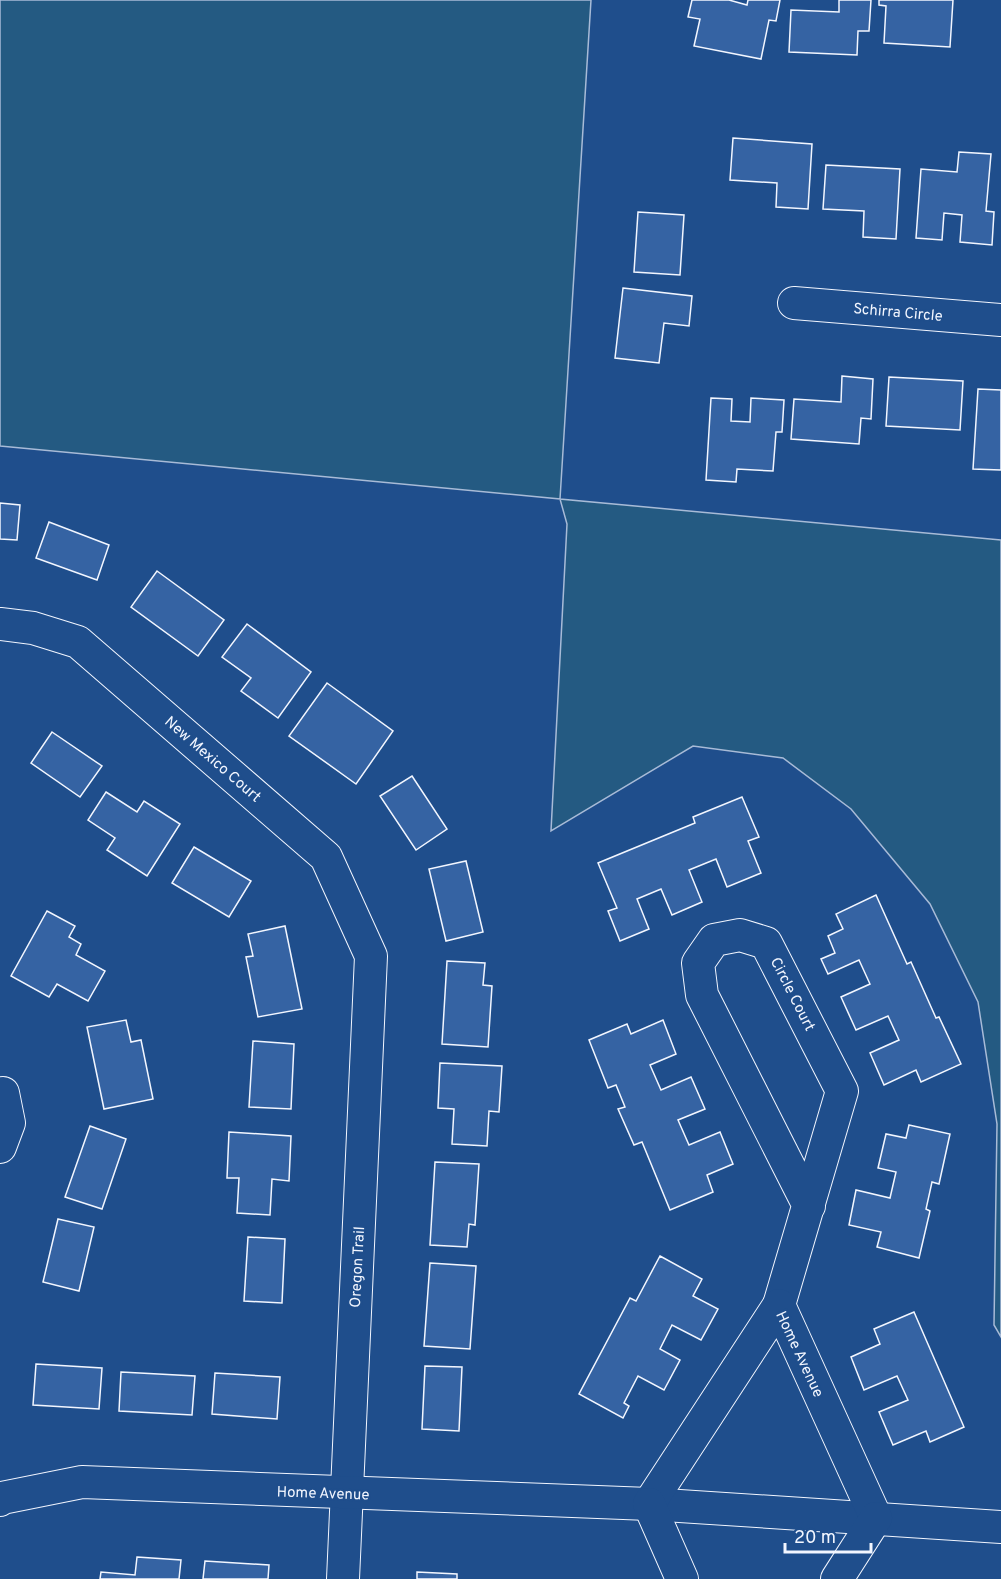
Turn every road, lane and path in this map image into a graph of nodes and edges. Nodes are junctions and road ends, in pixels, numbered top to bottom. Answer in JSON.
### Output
{"nodes":[{"id":1,"x":794,"y":303,"type":"dead end"},
{"id":2,"x":1001,"y":320,"type":"edge"},
{"id":3,"x":0,"y":624,"type":"edge"},
{"id":4,"x":371,"y":956,"type":"joint"},
{"id":5,"x":3,"y":1094,"type":"dead end"},
{"id":6,"x":0,"y":1147,"type":"edge"},
{"id":7,"x":809,"y":1206,"type":"junction"},
{"id":8,"x":779,"y":1305,"type":"junction"},
{"id":9,"x":347,"y":1494,"type":"junction"},
{"id":10,"x":1,"y":1498,"type":"edge"},
{"id":11,"x":649,"y":1504,"type":"junction"},
{"id":12,"x":876,"y":1518,"type":"junction"},
{"id":13,"x":1001,"y":1527,"type":"edge"},
{"id":14,"x":343,"y":1579,"type":"edge"},
{"id":15,"x":682,"y":1579,"type":"edge"},
{"id":16,"x":837,"y":1579,"type":"edge"}],
"edges":[{"from":1,"to":2,"type":"street","name":"Schirra Circle"},
{"from":3,"to":4,"type":"street","name":"New Mexico Court"},
{"from":4,"to":9,"type":"street","name":"Oregon Trail"},
{"from":5,"to":6,"type":"street"},
{"from":7,"to":7,"type":"street","name":"Circle Court"},
{"from":7,"to":8,"type":"street","name":"Circle Court"},
{"from":8,"to":11,"type":"street","name":"Home Avenue"},
{"from":8,"to":12,"type":"street","name":"Home Avenue"},
{"from":9,"to":10,"type":"street","name":"Home Avenue"},
{"from":9,"to":11,"type":"street","name":"Home Avenue"},
{"from":9,"to":14,"type":"street","name":"Oregon Trail"},
{"from":11,"to":12,"type":"street","name":"Home Avenue"},
{"from":11,"to":15,"type":"street"},
{"from":12,"to":13,"type":"street","name":"Home Avenue"},
{"from":12,"to":16,"type":"street"}]}
